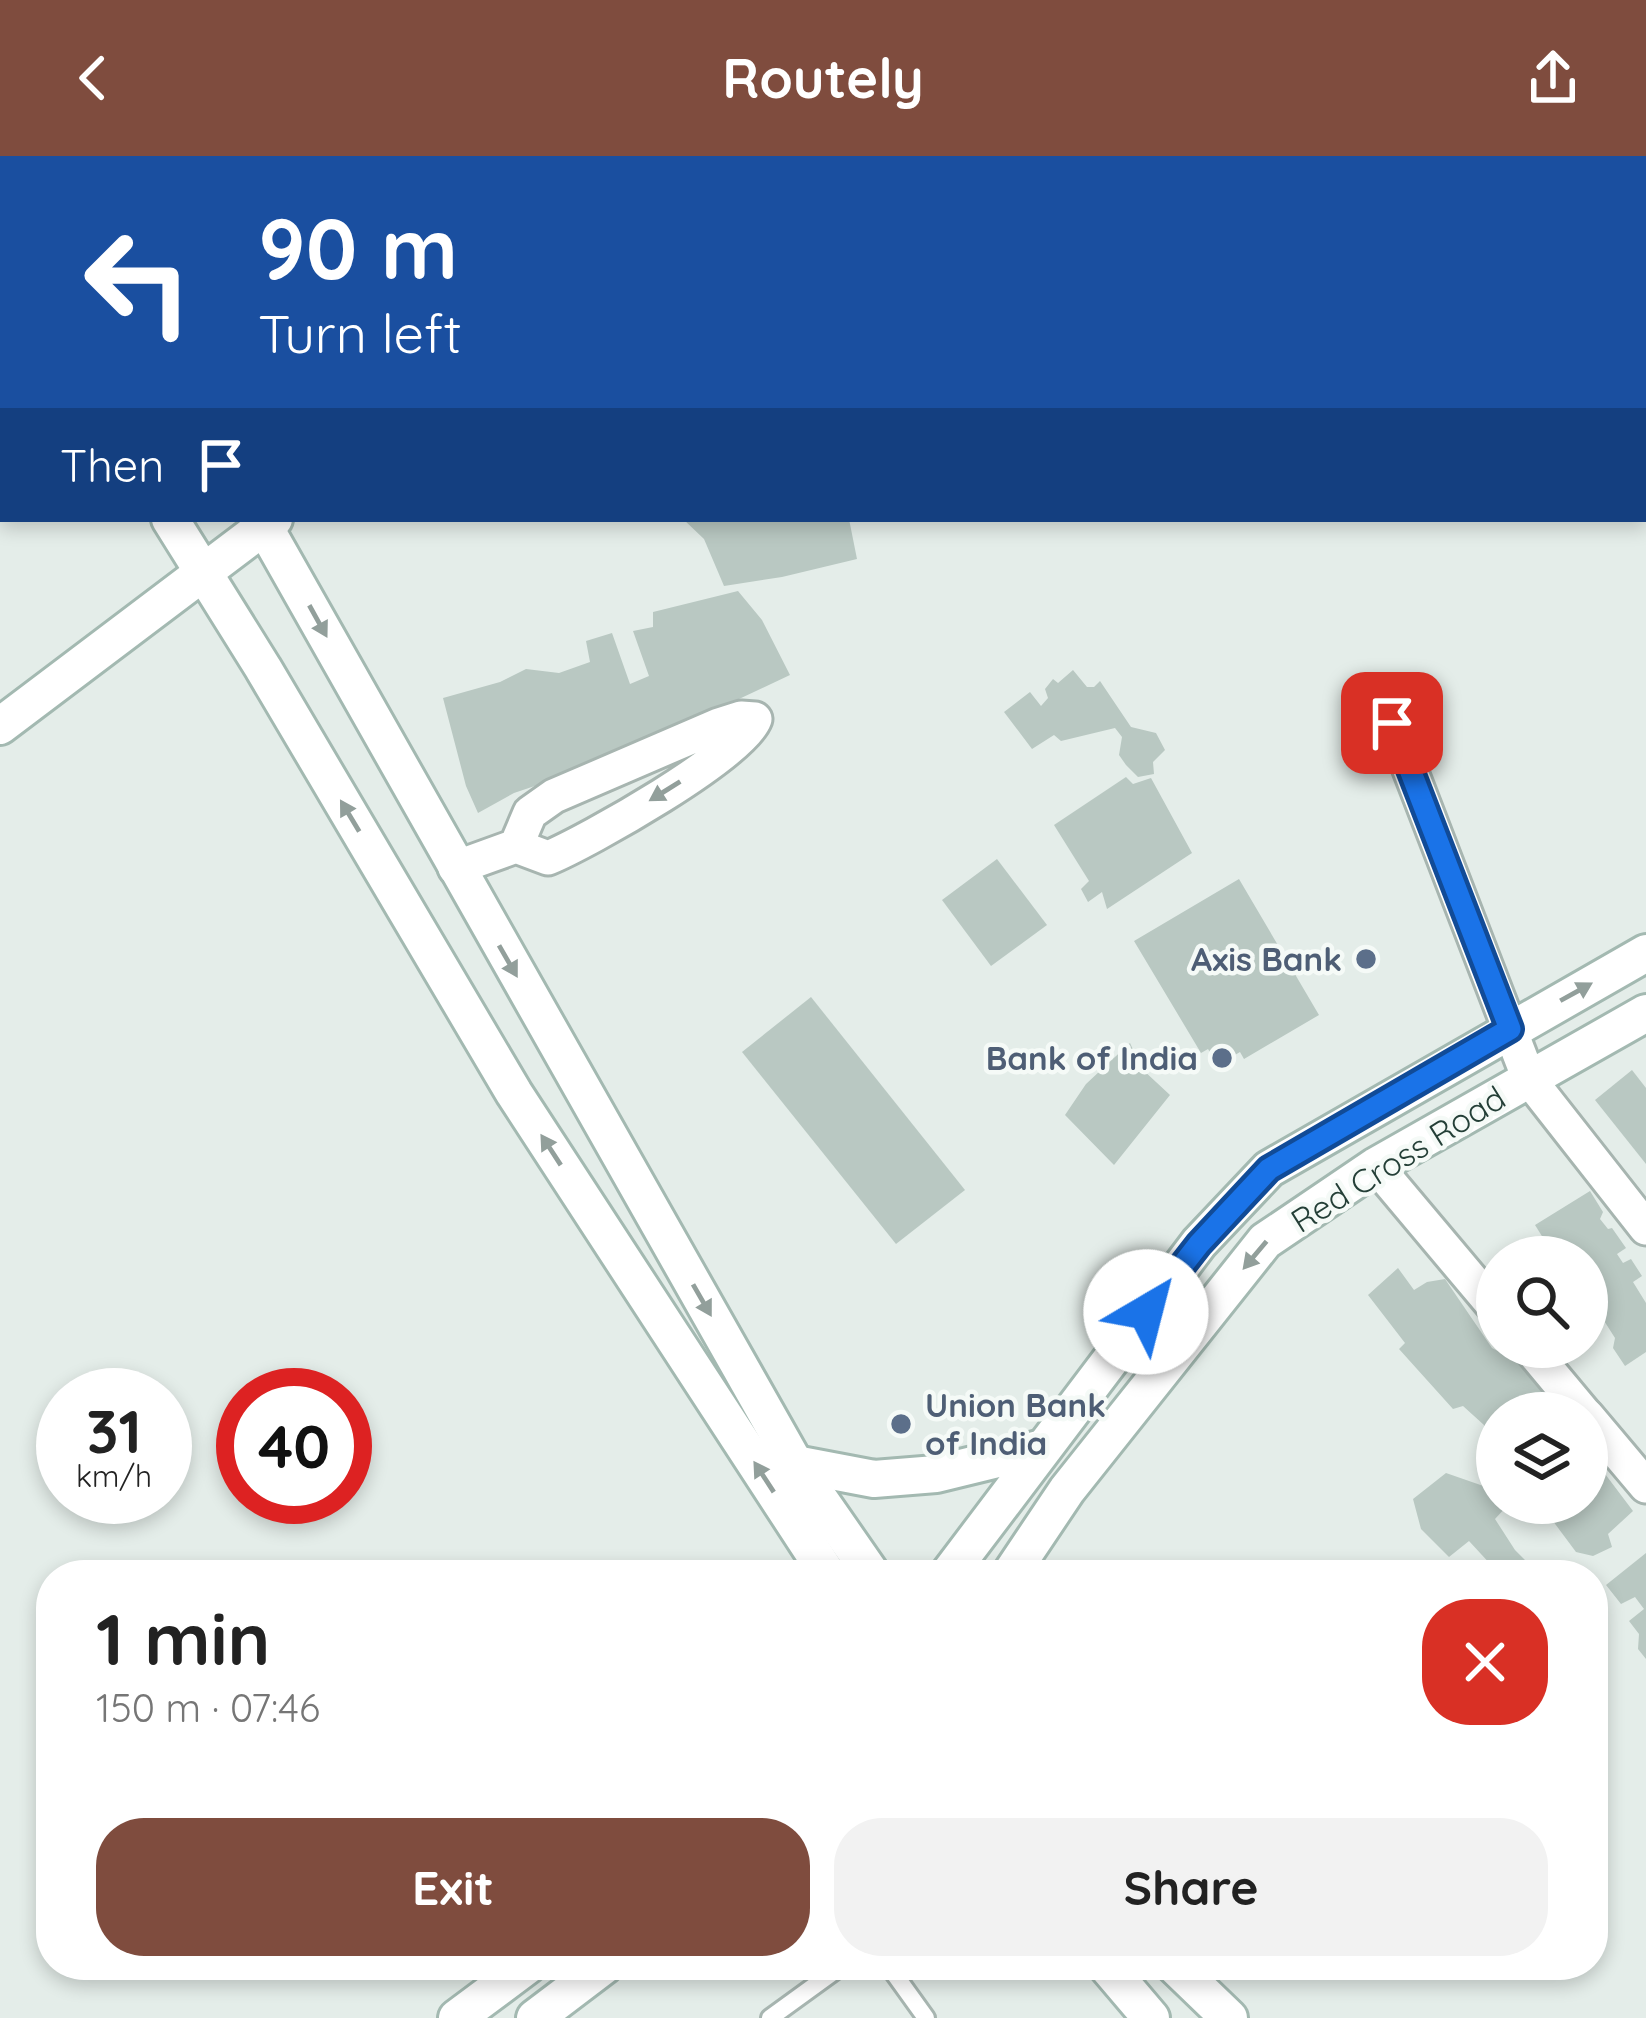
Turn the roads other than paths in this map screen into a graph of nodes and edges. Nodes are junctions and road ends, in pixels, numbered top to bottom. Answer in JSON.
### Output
{"nodes":[{"id":1,"x":172,"y":522,"type":"edge"},
{"id":2,"x":265,"y":522,"type":"edge"},
{"id":3,"x":267,"y":522,"type":"edge"},
{"id":4,"x":202,"y":575,"type":"junction"},
{"id":5,"x":1392,"y":723,"type":"dead end"},
{"id":6,"x":0,"y":726,"type":"edge"},
{"id":7,"x":516,"y":846,"type":"junction"},
{"id":8,"x":455,"y":868,"type":"junction"},
{"id":9,"x":1646,"y":953,"type":"edge"},
{"id":10,"x":1646,"y":1012,"type":"edge"},
{"id":11,"x":1510,"y":1029,"type":"junction"},
{"id":12,"x":565,"y":1061,"type":"junction"},
{"id":13,"x":1529,"y":1079,"type":"junction"},
{"id":14,"x":514,"y":1093,"type":"junction"},
{"id":15,"x":1376,"y":1166,"type":"junction"},
{"id":16,"x":1646,"y":1228,"type":"edge"},
{"id":17,"x":1476,"y":1285,"type":"edge"},
{"id":18,"x":1546,"y":1368,"type":"edge"},
{"id":19,"x":1566,"y":1392,"type":"edge"},
{"id":20,"x":1608,"y":1441,"type":"edge"},
{"id":21,"x":1042,"y":1448,"type":"junction"},
{"id":22,"x":796,"y":1464,"type":"junction"},
{"id":23,"x":1646,"y":1486,"type":"edge"},
{"id":24,"x":1067,"y":1490,"type":"junction"},
{"id":25,"x":794,"y":1523,"type":"junction"},
{"id":26,"x":798,"y":1560,"type":"edge"},
{"id":27,"x":817,"y":1560,"type":"edge"},
{"id":28,"x":862,"y":1560,"type":"edge"},
{"id":29,"x":958,"y":1560,"type":"edge"},
{"id":30,"x":1020,"y":1560,"type":"edge"},
{"id":31,"x":1046,"y":1560,"type":"edge"},
{"id":32,"x":508,"y":1980,"type":"edge"},
{"id":33,"x":585,"y":1980,"type":"edge"},
{"id":34,"x":822,"y":1980,"type":"edge"},
{"id":35,"x":899,"y":1980,"type":"edge"},
{"id":36,"x":1119,"y":1980,"type":"edge"},
{"id":37,"x":1190,"y":1980,"type":"edge"},
{"id":38,"x":457,"y":2018,"type":"edge"},
{"id":39,"x":536,"y":2018,"type":"edge"},
{"id":40,"x":770,"y":2018,"type":"edge"},
{"id":41,"x":926,"y":2018,"type":"edge"},
{"id":42,"x":1151,"y":2018,"type":"edge"},
{"id":43,"x":1229,"y":2018,"type":"edge"}],
"edges":[{"from":1,"to":4,"type":"main road"},
{"from":2,"to":4,"type":"main road"},
{"from":3,"to":8,"type":"main road","one_way":true},
{"from":4,"to":6,"type":"main road"},
{"from":14,"to":4,"type":"main road","one_way":true},
{"from":5,"to":11,"type":"street"},
{"from":7,"to":7,"type":"street","one_way":true},
{"from":7,"to":8,"type":"street"},
{"from":8,"to":12,"type":"main road","one_way":true},
{"from":11,"to":9,"type":"main road","name":"Red Cross Road","one_way":true},
{"from":10,"to":13,"type":"main road","name":"Red Cross Road"},
{"from":11,"to":13,"type":"street"},
{"from":11,"to":21,"type":"main road","name":"Red Cross Road"},
{"from":12,"to":14,"type":"main road"},
{"from":12,"to":22,"type":"main road","one_way":true},
{"from":13,"to":15,"type":"main road","name":"Red Cross Road"},
{"from":13,"to":16,"type":"street"},
{"from":25,"to":14,"type":"main road","one_way":true},
{"from":15,"to":17,"type":"street"},
{"from":15,"to":24,"type":"main road","name":"Red Cross Road","one_way":true},
{"from":18,"to":19,"type":"street"},
{"from":20,"to":23,"type":"street"},
{"from":21,"to":22,"type":"main road"},
{"from":21,"to":29,"type":"main road","name":"Red Cross Road"},
{"from":22,"to":28,"type":"main road"},
{"from":24,"to":30,"type":"main road","name":"Red Cross Road"},
{"from":24,"to":31,"type":"main road"},
{"from":25,"to":26,"type":"main road"},
{"from":25,"to":27,"type":"main road"},
{"from":32,"to":38,"type":"main road"},
{"from":33,"to":39,"type":"main road"},
{"from":34,"to":40,"type":"lane"},
{"from":35,"to":41,"type":"lane"},
{"from":36,"to":42,"type":"main road"},
{"from":37,"to":43,"type":"main road"}]}
